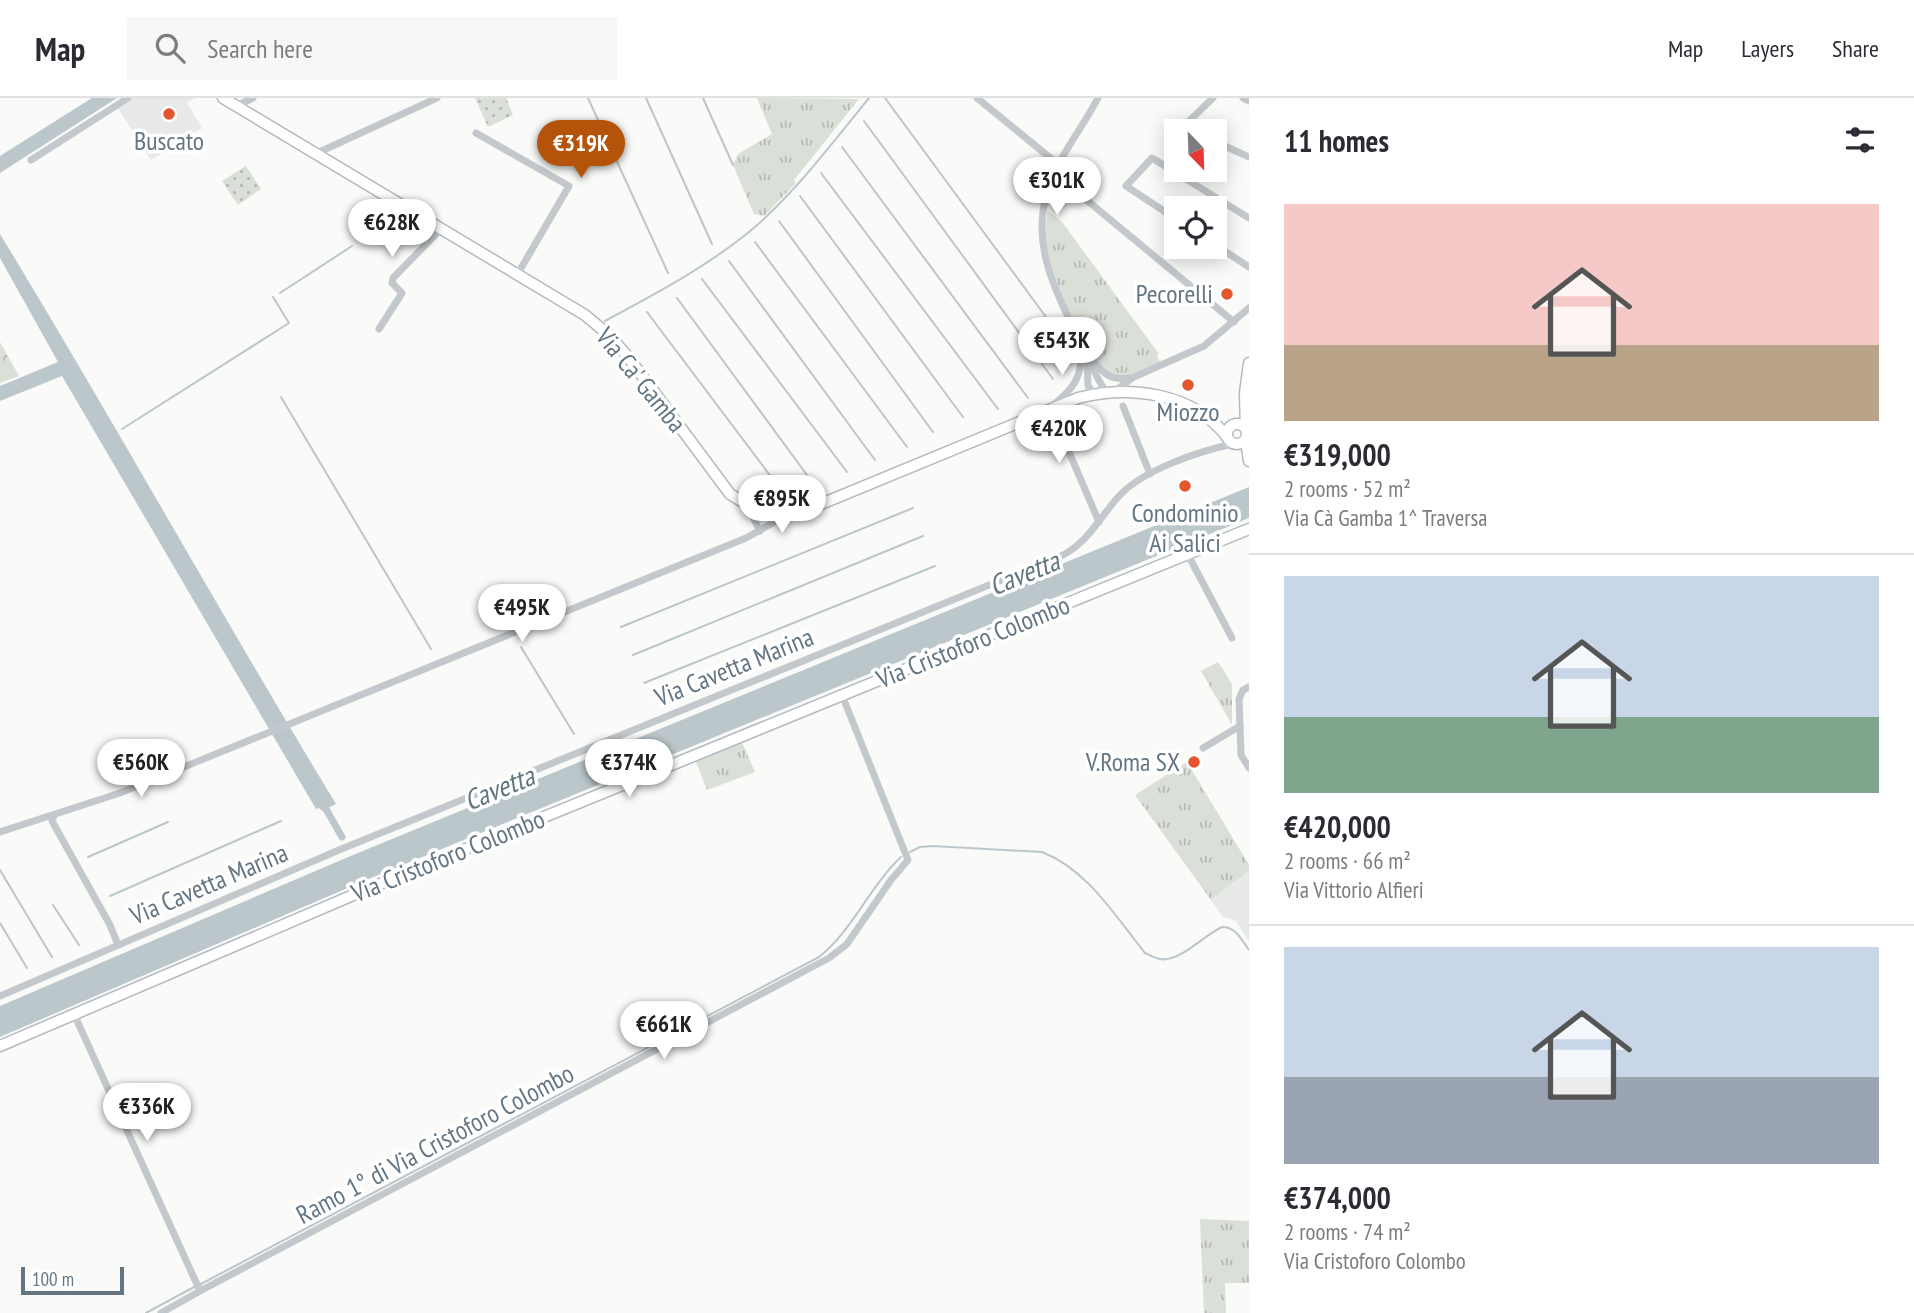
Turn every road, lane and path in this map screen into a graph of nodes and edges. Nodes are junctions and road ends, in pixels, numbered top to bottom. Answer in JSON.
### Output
{"nodes":[{"id":1,"x":128,"y":98,"type":"edge"},
{"id":2,"x":223,"y":98,"type":"edge"},
{"id":3,"x":253,"y":98,"type":"edge"},
{"id":4,"x":438,"y":98,"type":"edge"},
{"id":5,"x":976,"y":98,"type":"edge"},
{"id":6,"x":1098,"y":98,"type":"edge"},
{"id":7,"x":1213,"y":98,"type":"edge"},
{"id":8,"x":1243,"y":98,"type":"edge"},
{"id":9,"x":1249,"y":101,"type":"edge"},
{"id":10,"x":236,"y":106,"type":"junction"},
{"id":11,"x":1191,"y":119,"type":"edge"},
{"id":12,"x":476,"y":133,"type":"dead end"},
{"id":13,"x":1227,"y":147,"type":"edge"},
{"id":14,"x":315,"y":154,"type":"junction"},
{"id":15,"x":1249,"y":157,"type":"edge"},
{"id":16,"x":31,"y":160,"type":"dead end"},
{"id":17,"x":1059,"y":165,"type":"junction"},
{"id":18,"x":1066,"y":183,"type":"dead end"},
{"id":19,"x":1213,"y":196,"type":"edge"},
{"id":20,"x":1227,"y":204,"type":"edge"},
{"id":21,"x":1164,"y":211,"type":"edge"},
{"id":22,"x":1249,"y":218,"type":"edge"},
{"id":23,"x":441,"y":229,"type":"junction"},
{"id":24,"x":1227,"y":253,"type":"edge"},
{"id":25,"x":1249,"y":267,"type":"edge"},
{"id":26,"x":517,"y":275,"type":"junction"},
{"id":27,"x":1249,"y":309,"type":"edge"},
{"id":28,"x":1234,"y":322,"type":"junction"},
{"id":29,"x":379,"y":329,"type":"dead end"},
{"id":30,"x":1083,"y":349,"type":"junction"},
{"id":31,"x":1249,"y":363,"type":"edge"},
{"id":32,"x":1134,"y":377,"type":"junction"},
{"id":33,"x":1109,"y":392,"type":"junction"},
{"id":34,"x":1095,"y":394,"type":"junction"},
{"id":35,"x":1123,"y":405,"type":"dead end"},
{"id":36,"x":1244,"y":408,"type":"junction"},
{"id":37,"x":1045,"y":412,"type":"junction"},
{"id":38,"x":1033,"y":417,"type":"junction"},
{"id":39,"x":1246,"y":434,"type":"junction"},
{"id":40,"x":1229,"y":437,"type":"junction"},
{"id":41,"x":1249,"y":460,"type":"edge"},
{"id":42,"x":1150,"y":474,"type":"junction"},
{"id":43,"x":751,"y":507,"type":"junction"},
{"id":44,"x":787,"y":515,"type":"junction"},
{"id":45,"x":1099,"y":522,"type":"junction"},
{"id":46,"x":1249,"y":529,"type":"edge"},
{"id":47,"x":760,"y":531,"type":"junction"},
{"id":48,"x":1187,"y":554,"type":"junction"},
{"id":49,"x":1232,"y":638,"type":"dead end"},
{"id":50,"x":1249,"y":687,"type":"edge"},
{"id":51,"x":842,"y":695,"type":"junction"},
{"id":52,"x":1240,"y":726,"type":"junction"},
{"id":53,"x":1203,"y":748,"type":"dead end"},
{"id":54,"x":1248,"y":764,"type":"edge"},
{"id":55,"x":54,"y":815,"type":"junction"},
{"id":56,"x":0,"y":832,"type":"edge"},
{"id":57,"x":118,"y":945,"type":"junction"},
{"id":58,"x":0,"y":996,"type":"edge"},
{"id":59,"x":74,"y":1014,"type":"junction"},
{"id":60,"x":0,"y":1046,"type":"edge"},
{"id":61,"x":198,"y":1287,"type":"junction"},
{"id":62,"x":161,"y":1313,"type":"edge"}],
"edges":[{"from":1,"to":16,"type":"street"},
{"from":2,"to":10,"type":"street","name":"Via Ca' Gamba"},
{"from":3,"to":10,"type":"street"},
{"from":4,"to":14,"type":"street"},
{"from":5,"to":17,"type":"street"},
{"from":6,"to":17,"type":"street"},
{"from":7,"to":11,"type":"street"},
{"from":8,"to":9,"type":"street"},
{"from":10,"to":14,"type":"street","name":"Via Ca' Gamba"},
{"from":12,"to":26,"type":"street"},
{"from":13,"to":15,"type":"street"},
{"from":14,"to":23,"type":"street","name":"Via Ca' Gamba"},
{"from":17,"to":30,"type":"street"},
{"from":18,"to":28,"type":"street"},
{"from":19,"to":21,"type":"street"},
{"from":20,"to":22,"type":"street"},
{"from":23,"to":26,"type":"street","name":"Via Ca' Gamba"},
{"from":23,"to":29,"type":"street"},
{"from":24,"to":25,"type":"street"},
{"from":26,"to":43,"type":"street","name":"Via Ca' Gamba"},
{"from":27,"to":28,"type":"street"},
{"from":28,"to":32,"type":"street"},
{"from":30,"to":32,"type":"street"},
{"from":30,"to":33,"type":"street"},
{"from":30,"to":34,"type":"street"},
{"from":30,"to":37,"type":"street"},
{"from":31,"to":36,"type":"street"},
{"from":32,"to":33,"type":"street"},
{"from":33,"to":34,"type":"street","name":"Via Ca' Gamba"},
{"from":33,"to":40,"type":"street","name":"Via Ca' Gamba"},
{"from":34,"to":37,"type":"street","name":"Via Ca' Gamba"},
{"from":35,"to":42,"type":"street"},
{"from":36,"to":39,"type":"street"},
{"from":36,"to":40,"type":"street"},
{"from":37,"to":38,"type":"street","name":"Via Ca' Gamba"},
{"from":38,"to":44,"type":"street","name":"Via Ca' Gamba"},
{"from":38,"to":45,"type":"street"},
{"from":39,"to":40,"type":"street"},
{"from":39,"to":40,"type":"street"},
{"from":39,"to":41,"type":"street"},
{"from":40,"to":41,"type":"street","name":"Via Ca' Gamba"},
{"from":40,"to":42,"type":"street","name":"Via Cavetta Marina"},
{"from":42,"to":45,"type":"street","name":"Via Cavetta Marina"},
{"from":43,"to":44,"type":"street","name":"Via Ca' Gamba"},
{"from":43,"to":47,"type":"street"},
{"from":44,"to":47,"type":"street"},
{"from":45,"to":57,"type":"street","name":"Via Cavetta Marina"},
{"from":46,"to":48,"type":"street","name":"Via Cristoforo Colombo"},
{"from":47,"to":55,"type":"street"},
{"from":48,"to":49,"type":"street"},
{"from":48,"to":51,"type":"street","name":"Via Cristoforo Colombo"},
{"from":50,"to":52,"type":"street"},
{"from":51,"to":59,"type":"street","name":"Via Cristoforo Colombo"},
{"from":51,"to":61,"type":"street","name":"Ramo 1° di Via Cristoforo Colombo"},
{"from":52,"to":53,"type":"street"},
{"from":52,"to":54,"type":"street"},
{"from":55,"to":56,"type":"street"},
{"from":55,"to":57,"type":"street"},
{"from":57,"to":58,"type":"street","name":"Via Cavetta Marina"},
{"from":59,"to":60,"type":"street","name":"Via Cristoforo Colombo"},
{"from":59,"to":61,"type":"street"},
{"from":61,"to":62,"type":"street"}]}
